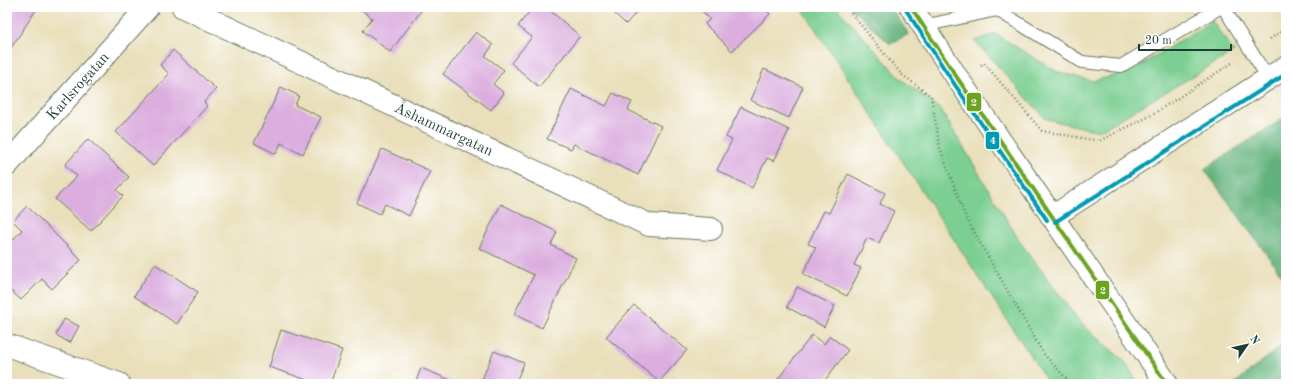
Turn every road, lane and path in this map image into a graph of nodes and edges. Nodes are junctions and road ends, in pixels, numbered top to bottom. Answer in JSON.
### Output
{"nodes":[{"id":1,"x":148,"y":7,"type":"edge"},
{"id":2,"x":183,"y":7,"type":"edge"},
{"id":3,"x":846,"y":7,"type":"edge"},
{"id":4,"x":911,"y":7,"type":"edge"},
{"id":5,"x":1222,"y":7,"type":"edge"},
{"id":6,"x":923,"y":26,"type":"junction"},
{"id":7,"x":1286,"y":28,"type":"edge"},
{"id":8,"x":1251,"y":50,"type":"junction"},
{"id":9,"x":984,"y":63,"type":"dead end"},
{"id":10,"x":1277,"y":72,"type":"edge"},
{"id":11,"x":7,"y":165,"type":"edge"},
{"id":12,"x":1052,"y":217,"type":"junction"},
{"id":13,"x":711,"y":229,"type":"dead end"},
{"id":14,"x":7,"y":346,"type":"edge"},
{"id":15,"x":119,"y":384,"type":"edge"},
{"id":16,"x":1071,"y":384,"type":"edge"},
{"id":17,"x":1167,"y":384,"type":"edge"}],
"edges":[{"from":1,"to":11,"type":"street","name":"Karlsrogatan"},
{"from":2,"to":13,"type":"street","name":"Åshammargatan"},
{"from":3,"to":16,"type":"path"},
{"from":4,"to":6,"type":"street"},
{"from":5,"to":6,"type":"lane"},
{"from":5,"to":8,"type":"lane"},
{"from":6,"to":12,"type":"street"},
{"from":7,"to":8,"type":"path"},
{"from":8,"to":9,"type":"path"},
{"from":8,"to":10,"type":"lane"},
{"from":10,"to":12,"type":"street"},
{"from":12,"to":17,"type":"street"},
{"from":14,"to":15,"type":"street"}]}
